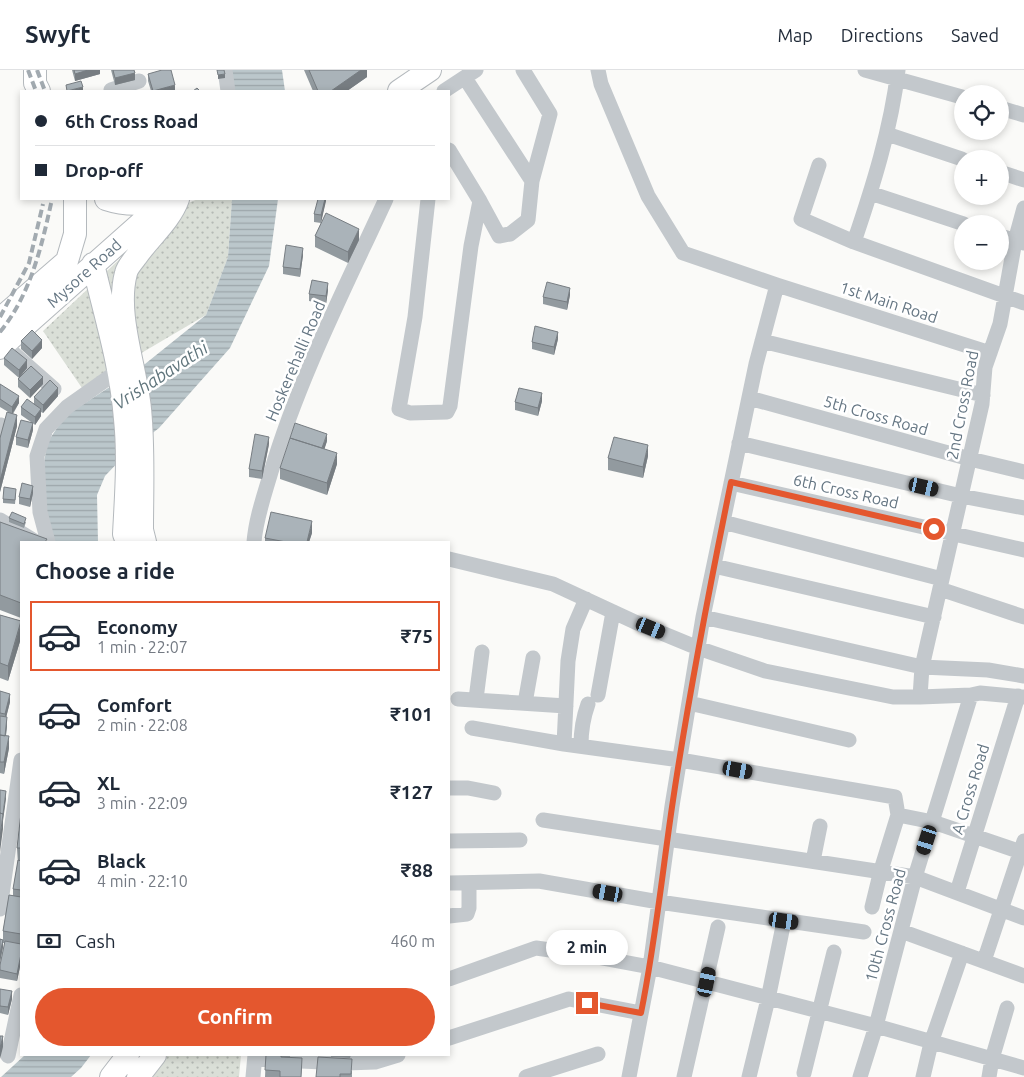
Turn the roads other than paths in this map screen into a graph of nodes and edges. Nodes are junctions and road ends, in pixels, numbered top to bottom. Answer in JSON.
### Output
{"nodes":[{"id":1,"x":35,"y":70,"type":"edge"},
{"id":2,"x":225,"y":70,"type":"edge"},
{"id":3,"x":430,"y":70,"type":"edge"},
{"id":4,"x":523,"y":70,"type":"edge"},
{"id":5,"x":598,"y":70,"type":"edge"},
{"id":6,"x":865,"y":70,"type":"edge"},
{"id":7,"x":470,"y":74,"type":"edge"},
{"id":8,"x":898,"y":74,"type":"edge"},
{"id":9,"x":138,"y":81,"type":"edge"},
{"id":10,"x":38,"y":90,"type":"edge"},
{"id":11,"x":111,"y":90,"type":"dead end"},
{"id":12,"x":228,"y":90,"type":"edge"},
{"id":13,"x":400,"y":90,"type":"edge"},
{"id":14,"x":446,"y":90,"type":"edge"},
{"id":15,"x":954,"y":94,"type":"edge"},
{"id":16,"x":1009,"y":111,"type":"edge"},
{"id":17,"x":1024,"y":115,"type":"edge"},
{"id":18,"x":887,"y":134,"type":"junction"},
{"id":19,"x":450,"y":152,"type":"edge"},
{"id":20,"x":954,"y":156,"type":"edge"},
{"id":21,"x":819,"y":165,"type":"dead end"},
{"id":22,"x":1009,"y":175,"type":"edge"},
{"id":23,"x":1024,"y":180,"type":"edge"},
{"id":24,"x":532,"y":181,"type":"junction"},
{"id":25,"x":870,"y":193,"type":"junction"},
{"id":26,"x":75,"y":200,"type":"edge"},
{"id":27,"x":110,"y":200,"type":"edge"},
{"id":28,"x":164,"y":200,"type":"edge"},
{"id":29,"x":167,"y":200,"type":"edge"},
{"id":30,"x":177,"y":200,"type":"edge"},
{"id":31,"x":386,"y":200,"type":"edge"},
{"id":32,"x":428,"y":200,"type":"edge"},
{"id":33,"x":480,"y":201,"type":"junction"},
{"id":34,"x":1024,"y":208,"type":"edge"},
{"id":35,"x":954,"y":221,"type":"edge"},
{"id":36,"x":854,"y":242,"type":"junction"},
{"id":37,"x":1020,"y":242,"type":"edge"},
{"id":38,"x":93,"y":264,"type":"junction"},
{"id":39,"x":777,"y":285,"type":"junction"},
{"id":40,"x":1006,"y":298,"type":"junction"},
{"id":41,"x":1024,"y":304,"type":"edge"},
{"id":42,"x":0,"y":319,"type":"edge"},
{"id":43,"x":762,"y":341,"type":"junction"},
{"id":44,"x":2,"y":346,"type":"edge"},
{"id":45,"x":990,"y":352,"type":"junction"},
{"id":46,"x":124,"y":375,"type":"junction"},
{"id":47,"x":54,"y":389,"type":"edge"},
{"id":48,"x":983,"y":395,"type":"junction"},
{"id":49,"x":749,"y":398,"type":"junction"},
{"id":50,"x":739,"y":443,"type":"junction"},
{"id":51,"x":135,"y":457,"type":"junction"},
{"id":52,"x":970,"y":459,"type":"junction"},
{"id":53,"x":1024,"y":472,"type":"edge"},
{"id":54,"x":731,"y":482,"type":"junction"},
{"id":55,"x":961,"y":496,"type":"junction"},
{"id":56,"x":1024,"y":508,"type":"edge"},
{"id":57,"x":0,"y":520,"type":"edge"},
{"id":58,"x":723,"y":522,"type":"junction"},
{"id":59,"x":953,"y":534,"type":"junction"},
{"id":60,"x":34,"y":541,"type":"edge"},
{"id":61,"x":48,"y":541,"type":"edge"},
{"id":62,"x":127,"y":541,"type":"edge"},
{"id":63,"x":145,"y":541,"type":"edge"},
{"id":64,"x":254,"y":541,"type":"edge"},
{"id":65,"x":1024,"y":550,"type":"edge"},
{"id":66,"x":450,"y":559,"type":"edge"},
{"id":67,"x":714,"y":566,"type":"junction"},
{"id":68,"x":941,"y":584,"type":"junction"},
{"id":69,"x":586,"y":600,"type":"junction"},
{"id":70,"x":613,"y":612,"type":"junction"},
{"id":71,"x":703,"y":617,"type":"junction"},
{"id":72,"x":934,"y":617,"type":"junction"},
{"id":73,"x":1024,"y":617,"type":"edge"},
{"id":74,"x":698,"y":648,"type":"junction"},
{"id":75,"x":482,"y":652,"type":"dead end"},
{"id":76,"x":533,"y":658,"type":"dead end"},
{"id":77,"x":922,"y":667,"type":"junction"},
{"id":78,"x":1024,"y":676,"type":"edge"},
{"id":79,"x":971,"y":695,"type":"junction"},
{"id":80,"x":1021,"y":696,"type":"edge"},
{"id":81,"x":920,"y":697,"type":"junction"},
{"id":82,"x":458,"y":698,"type":"dead end"},
{"id":83,"x":476,"y":698,"type":"junction"},
{"id":84,"x":526,"y":703,"type":"junction"},
{"id":85,"x":689,"y":703,"type":"junction"},
{"id":86,"x":566,"y":706,"type":"junction"},
{"id":87,"x":472,"y":728,"type":"dead end"},
{"id":88,"x":849,"y":740,"type":"dead end"},
{"id":89,"x":564,"y":744,"type":"junction"},
{"id":90,"x":581,"y":745,"type":"junction"},
{"id":91,"x":680,"y":760,"type":"junction"},
{"id":92,"x":20,"y":767,"type":"edge"},
{"id":93,"x":450,"y":788,"type":"edge"},
{"id":94,"x":494,"y":793,"type":"dead end"},
{"id":95,"x":898,"y":814,"type":"junction"},
{"id":96,"x":543,"y":820,"type":"dead end"},
{"id":97,"x":933,"y":822,"type":"junction"},
{"id":98,"x":820,"y":826,"type":"dead end"},
{"id":99,"x":973,"y":837,"type":"junction"},
{"id":100,"x":668,"y":839,"type":"junction"},
{"id":101,"x":520,"y":840,"type":"dead end"},
{"id":102,"x":450,"y":841,"type":"edge"},
{"id":103,"x":1023,"y":849,"type":"edge"},
{"id":104,"x":813,"y":861,"type":"junction"},
{"id":105,"x":880,"y":870,"type":"junction"},
{"id":106,"x":915,"y":877,"type":"junction"},
{"id":107,"x":450,"y":883,"type":"edge"},
{"id":108,"x":469,"y":883,"type":"junction"},
{"id":109,"x":957,"y":892,"type":"junction"},
{"id":110,"x":659,"y":902,"type":"junction"},
{"id":111,"x":872,"y":907,"type":"dead end"},
{"id":112,"x":0,"y":909,"type":"edge"},
{"id":113,"x":1001,"y":910,"type":"junction"},
{"id":114,"x":450,"y":916,"type":"edge"},
{"id":115,"x":1024,"y":918,"type":"edge"},
{"id":116,"x":784,"y":921,"type":"junction"},
{"id":117,"x":718,"y":927,"type":"dead end"},
{"id":118,"x":864,"y":932,"type":"dead end"},
{"id":119,"x":901,"y":932,"type":"junction"},
{"id":120,"x":834,"y":952,"type":"dead end"},
{"id":121,"x":962,"y":953,"type":"junction"},
{"id":122,"x":984,"y":961,"type":"junction"},
{"id":123,"x":650,"y":967,"type":"junction"},
{"id":124,"x":1024,"y":976,"type":"edge"},
{"id":125,"x":450,"y":978,"type":"edge"},
{"id":126,"x":707,"y":982,"type":"junction"},
{"id":127,"x":768,"y":999,"type":"junction"},
{"id":128,"x":20,"y":1001,"type":"edge"},
{"id":129,"x":1006,"y":1008,"type":"dead end"},
{"id":130,"x":641,"y":1013,"type":"junction"},
{"id":131,"x":820,"y":1013,"type":"junction"},
{"id":132,"x":876,"y":1026,"type":"junction"},
{"id":133,"x":450,"y":1038,"type":"edge"},
{"id":134,"x":932,"y":1043,"type":"junction"},
{"id":135,"x":598,"y":1054,"type":"dead end"},
{"id":136,"x":8,"y":1056,"type":"dead end"},
{"id":137,"x":127,"y":1056,"type":"edge"},
{"id":138,"x":154,"y":1056,"type":"edge"},
{"id":139,"x":395,"y":1056,"type":"edge"},
{"id":140,"x":255,"y":1057,"type":"edge"},
{"id":141,"x":992,"y":1059,"type":"junction"},
{"id":142,"x":1024,"y":1068,"type":"edge"},
{"id":143,"x":804,"y":1073,"type":"dead end"},
{"id":144,"x":111,"y":1077,"type":"edge"},
{"id":145,"x":138,"y":1077,"type":"edge"},
{"id":146,"x":253,"y":1077,"type":"edge"},
{"id":147,"x":526,"y":1077,"type":"edge"},
{"id":148,"x":629,"y":1077,"type":"edge"},
{"id":149,"x":684,"y":1077,"type":"edge"},
{"id":150,"x":748,"y":1077,"type":"edge"},
{"id":151,"x":860,"y":1077,"type":"edge"},
{"id":152,"x":924,"y":1077,"type":"edge"},
{"id":153,"x":989,"y":1077,"type":"edge"}],
"edges":[{"from":1,"to":10,"type":"highway"},
{"from":2,"to":12,"type":"street"},
{"from":3,"to":13,"type":"highway"},
{"from":4,"to":24,"type":"street"},
{"from":5,"to":39,"type":"street","name":"1st Main Road"},
{"from":6,"to":8,"type":"street"},
{"from":7,"to":14,"type":"street"},
{"from":7,"to":24,"type":"street"},
{"from":8,"to":15,"type":"street"},
{"from":8,"to":18,"type":"street"},
{"from":9,"to":11,"type":"street"},
{"from":16,"to":17,"type":"street"},
{"from":18,"to":20,"type":"street"},
{"from":18,"to":25,"type":"street"},
{"from":19,"to":33,"type":"street"},
{"from":21,"to":36,"type":"street"},
{"from":22,"to":23,"type":"street"},
{"from":24,"to":33,"type":"street"},
{"from":25,"to":35,"type":"street"},
{"from":25,"to":36,"type":"street"},
{"from":26,"to":42,"type":"highway","name":"Mysore Road"},
{"from":27,"to":28,"type":"highway"},
{"from":29,"to":38,"type":"highway","name":"Mysore Road"},
{"from":30,"to":46,"type":"highway"},
{"from":31,"to":64,"type":"street","name":"Hoskerehalli Road"},
{"from":32,"to":33,"type":"street"},
{"from":34,"to":37,"type":"street","name":"2nd Cross Road"},
{"from":36,"to":40,"type":"street"},
{"from":37,"to":40,"type":"street","name":"2nd Cross Road"},
{"from":38,"to":44,"type":"highway","name":"Mysore Road"},
{"from":38,"to":46,"type":"highway"},
{"from":39,"to":43,"type":"street"},
{"from":39,"to":45,"type":"street","name":"1st Main Road"},
{"from":40,"to":41,"type":"street"},
{"from":40,"to":45,"type":"street","name":"2nd Cross Road"},
{"from":43,"to":48,"type":"street"},
{"from":43,"to":49,"type":"street"},
{"from":44,"to":47,"type":"street"},
{"from":45,"to":48,"type":"street","name":"2nd Cross Road"},
{"from":46,"to":51,"type":"highway"},
{"from":46,"to":61,"type":"street"},
{"from":48,"to":52,"type":"street","name":"2nd Cross Road"},
{"from":49,"to":50,"type":"street"},
{"from":49,"to":52,"type":"street","name":"5th Cross Road"},
{"from":50,"to":54,"type":"street"},
{"from":50,"to":55,"type":"street"},
{"from":51,"to":62,"type":"highway"},
{"from":51,"to":63,"type":"highway"},
{"from":52,"to":53,"type":"street","name":"5th Cross Road"},
{"from":52,"to":55,"type":"street","name":"2nd Cross Road"},
{"from":54,"to":58,"type":"street"},
{"from":54,"to":59,"type":"street","name":"6th Cross Road"},
{"from":55,"to":56,"type":"street"},
{"from":55,"to":59,"type":"street","name":"2nd Cross Road"},
{"from":57,"to":60,"type":"street"},
{"from":58,"to":67,"type":"street"},
{"from":58,"to":68,"type":"street"},
{"from":59,"to":65,"type":"street","name":"6th Cross Road"},
{"from":59,"to":68,"type":"street","name":"2nd Cross Road"},
{"from":66,"to":69,"type":"street"},
{"from":67,"to":71,"type":"street"},
{"from":67,"to":72,"type":"street"},
{"from":68,"to":72,"type":"street","name":"2nd Cross Road"},
{"from":68,"to":73,"type":"street"},
{"from":69,"to":70,"type":"street"},
{"from":69,"to":86,"type":"street"},
{"from":70,"to":74,"type":"street"},
{"from":70,"to":90,"type":"street"},
{"from":71,"to":74,"type":"street"},
{"from":71,"to":77,"type":"street"},
{"from":72,"to":77,"type":"street","name":"2nd Cross Road"},
{"from":74,"to":81,"type":"street"},
{"from":74,"to":85,"type":"street"},
{"from":75,"to":83,"type":"street"},
{"from":76,"to":84,"type":"street"},
{"from":77,"to":78,"type":"street"},
{"from":77,"to":81,"type":"street","name":"2nd Cross Road"},
{"from":79,"to":80,"type":"street"},
{"from":79,"to":81,"type":"street"},
{"from":79,"to":97,"type":"street","name":"10th Cross Road"},
{"from":80,"to":99,"type":"street","name":"A Cross Road"},
{"from":82,"to":83,"type":"street"},
{"from":83,"to":84,"type":"street"},
{"from":84,"to":86,"type":"street"},
{"from":85,"to":88,"type":"street"},
{"from":85,"to":91,"type":"street"},
{"from":86,"to":89,"type":"street"},
{"from":87,"to":89,"type":"street"},
{"from":89,"to":90,"type":"street"},
{"from":90,"to":91,"type":"street"},
{"from":91,"to":95,"type":"street"},
{"from":91,"to":100,"type":"street"},
{"from":92,"to":112,"type":"street"},
{"from":93,"to":94,"type":"street"},
{"from":95,"to":97,"type":"street"},
{"from":95,"to":105,"type":"street"},
{"from":96,"to":100,"type":"street"},
{"from":97,"to":99,"type":"street"},
{"from":97,"to":106,"type":"street","name":"10th Cross Road"},
{"from":98,"to":104,"type":"street"},
{"from":99,"to":103,"type":"street"},
{"from":99,"to":109,"type":"street","name":"A Cross Road"},
{"from":100,"to":104,"type":"street"},
{"from":100,"to":110,"type":"street"},
{"from":101,"to":102,"type":"street"},
{"from":103,"to":113,"type":"street"},
{"from":104,"to":105,"type":"street"},
{"from":105,"to":106,"type":"street"},
{"from":105,"to":111,"type":"street"},
{"from":106,"to":109,"type":"street"},
{"from":106,"to":119,"type":"street","name":"10th Cross Road"},
{"from":107,"to":108,"type":"street"},
{"from":108,"to":110,"type":"street"},
{"from":108,"to":114,"type":"street"},
{"from":109,"to":113,"type":"street"},
{"from":110,"to":116,"type":"street"},
{"from":110,"to":123,"type":"street"},
{"from":113,"to":115,"type":"street"},
{"from":113,"to":122,"type":"street"},
{"from":116,"to":118,"type":"street"},
{"from":116,"to":127,"type":"street"},
{"from":117,"to":126,"type":"street"},
{"from":119,"to":121,"type":"street"},
{"from":119,"to":132,"type":"street","name":"10th Cross Road"},
{"from":120,"to":131,"type":"street"},
{"from":121,"to":122,"type":"street"},
{"from":121,"to":134,"type":"street"},
{"from":122,"to":124,"type":"street"},
{"from":123,"to":125,"type":"street"},
{"from":123,"to":126,"type":"street"},
{"from":123,"to":130,"type":"street"},
{"from":126,"to":127,"type":"street"},
{"from":126,"to":149,"type":"street"},
{"from":127,"to":131,"type":"street"},
{"from":127,"to":150,"type":"street"},
{"from":128,"to":136,"type":"street"},
{"from":129,"to":141,"type":"street"},
{"from":130,"to":133,"type":"street"},
{"from":130,"to":148,"type":"street"},
{"from":131,"to":132,"type":"street"},
{"from":131,"to":143,"type":"street"},
{"from":132,"to":134,"type":"street"},
{"from":132,"to":151,"type":"street","name":"10th Cross Road"},
{"from":134,"to":141,"type":"street"},
{"from":134,"to":152,"type":"street"},
{"from":135,"to":147,"type":"street"},
{"from":137,"to":144,"type":"highway"},
{"from":138,"to":145,"type":"highway"},
{"from":139,"to":140,"type":"street"},
{"from":140,"to":146,"type":"street"},
{"from":141,"to":142,"type":"street"},
{"from":141,"to":153,"type":"street"}]}
